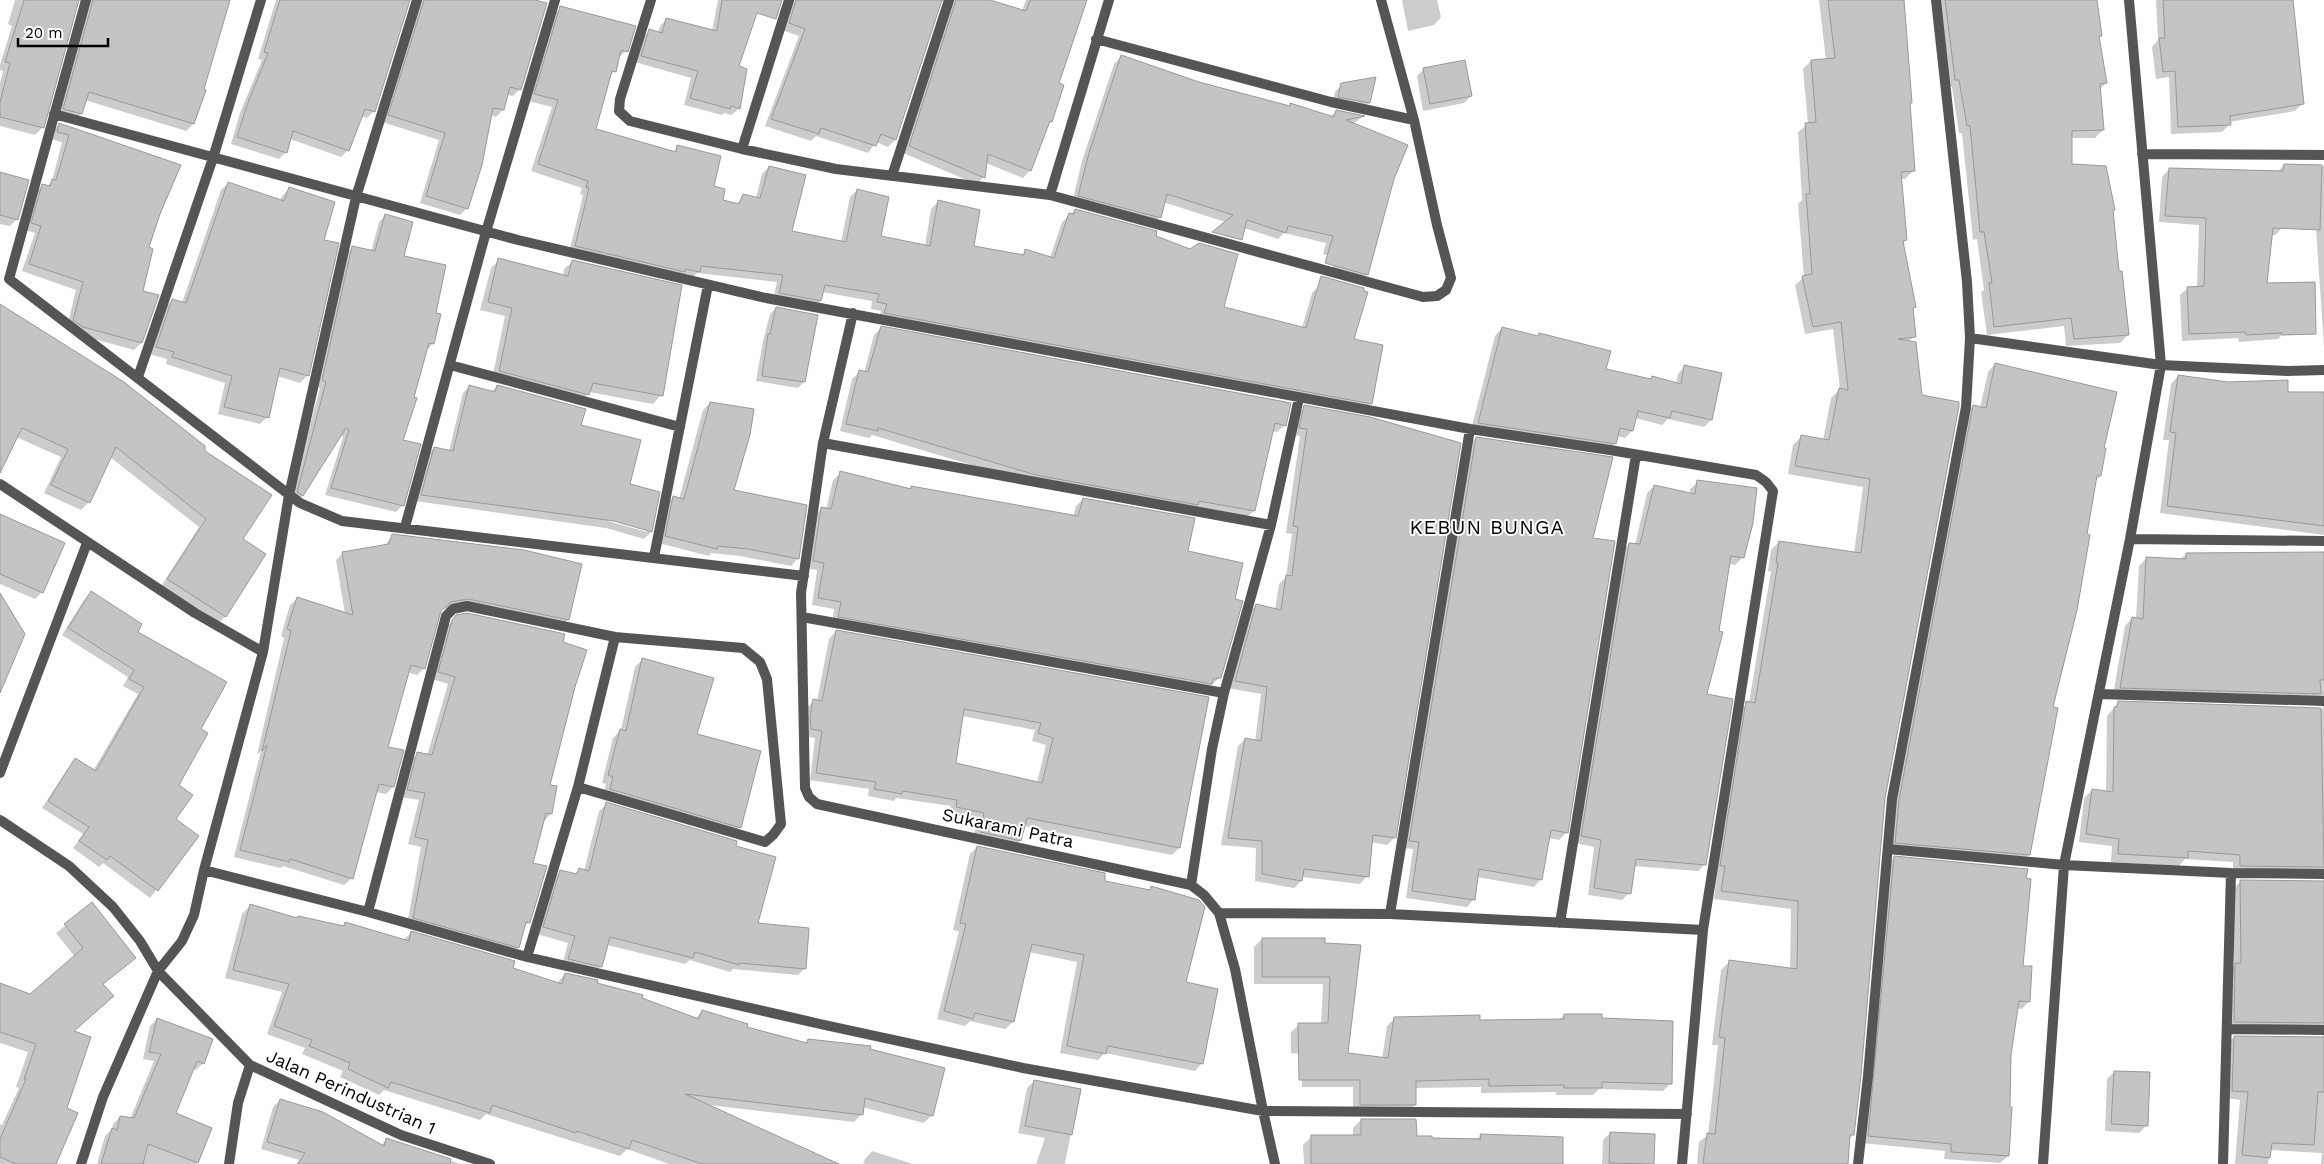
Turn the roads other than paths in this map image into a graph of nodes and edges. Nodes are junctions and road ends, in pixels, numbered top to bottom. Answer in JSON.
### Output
{"nodes":[{"id":1,"x":86,"y":0,"type":"edge"},
{"id":2,"x":261,"y":0,"type":"edge"},
{"id":3,"x":417,"y":0,"type":"edge"},
{"id":4,"x":555,"y":0,"type":"edge"},
{"id":5,"x":651,"y":0,"type":"edge"},
{"id":6,"x":789,"y":0,"type":"edge"},
{"id":7,"x":949,"y":0,"type":"edge"},
{"id":8,"x":1109,"y":0,"type":"edge"},
{"id":9,"x":1381,"y":0,"type":"edge"},
{"id":10,"x":1936,"y":0,"type":"edge"},
{"id":11,"x":2129,"y":0,"type":"edge"},
{"id":12,"x":1096,"y":39,"type":"junction"},
{"id":13,"x":54,"y":114,"type":"junction"},
{"id":14,"x":1414,"y":120,"type":"junction"},
{"id":15,"x":742,"y":149,"type":"junction"},
{"id":16,"x":2142,"y":154,"type":"junction"},
{"id":17,"x":2324,"y":155,"type":"edge"},
{"id":18,"x":213,"y":158,"type":"junction"},
{"id":19,"x":892,"y":176,"type":"junction"},
{"id":20,"x":1050,"y":195,"type":"junction"},
{"id":21,"x":356,"y":197,"type":"junction"},
{"id":22,"x":486,"y":232,"type":"junction"},
{"id":23,"x":708,"y":285,"type":"junction"},
{"id":24,"x":853,"y":314,"type":"junction"},
{"id":25,"x":1970,"y":338,"type":"junction"},
{"id":26,"x":450,"y":365,"type":"junction"},
{"id":27,"x":2162,"y":365,"type":"junction"},
{"id":28,"x":2324,"y":370,"type":"edge"},
{"id":29,"x":138,"y":377,"type":"junction"},
{"id":30,"x":1299,"y":398,"type":"junction"},
{"id":31,"x":680,"y":426,"type":"junction"},
{"id":32,"x":1470,"y":429,"type":"junction"},
{"id":33,"x":823,"y":443,"type":"junction"},
{"id":34,"x":1636,"y":455,"type":"junction"},
{"id":35,"x":0,"y":484,"type":"edge"},
{"id":36,"x":289,"y":494,"type":"junction"},
{"id":37,"x":1271,"y":525,"type":"junction"},
{"id":38,"x":405,"y":527,"type":"junction"},
{"id":39,"x":2130,"y":539,"type":"junction"},
{"id":40,"x":2324,"y":541,"type":"edge"},
{"id":41,"x":87,"y":543,"type":"junction"},
{"id":42,"x":654,"y":557,"type":"junction"},
{"id":43,"x":804,"y":576,"type":"junction"},
{"id":44,"x":802,"y":617,"type":"junction"},
{"id":45,"x":614,"y":637,"type":"junction"},
{"id":46,"x":263,"y":652,"type":"junction"},
{"id":47,"x":1224,"y":694,"type":"junction"},
{"id":48,"x":2099,"y":694,"type":"junction"},
{"id":49,"x":2324,"y":701,"type":"edge"},
{"id":50,"x":0,"y":773,"type":"edge"},
{"id":51,"x":578,"y":787,"type":"junction"},
{"id":52,"x":0,"y":820,"type":"edge"},
{"id":53,"x":1888,"y":848,"type":"junction"},
{"id":54,"x":2064,"y":865,"type":"junction"},
{"id":55,"x":204,"y":870,"type":"junction"},
{"id":56,"x":2231,"y":873,"type":"junction"},
{"id":57,"x":2324,"y":874,"type":"edge"},
{"id":58,"x":1191,"y":885,"type":"junction"},
{"id":59,"x":368,"y":912,"type":"junction"},
{"id":60,"x":1219,"y":913,"type":"junction"},
{"id":61,"x":1390,"y":914,"type":"junction"},
{"id":62,"x":1560,"y":923,"type":"junction"},
{"id":63,"x":1703,"y":930,"type":"junction"},
{"id":64,"x":527,"y":956,"type":"junction"},
{"id":65,"x":158,"y":971,"type":"junction"},
{"id":66,"x":2228,"y":1029,"type":"junction"},
{"id":67,"x":2324,"y":1030,"type":"edge"},
{"id":68,"x":250,"y":1065,"type":"junction"},
{"id":69,"x":1263,"y":1112,"type":"junction"},
{"id":70,"x":1686,"y":1114,"type":"junction"},
{"id":71,"x":484,"y":1163,"type":"edge"},
{"id":72,"x":82,"y":1164,"type":"edge"},
{"id":73,"x":229,"y":1164,"type":"edge"},
{"id":74,"x":1275,"y":1164,"type":"edge"},
{"id":75,"x":1682,"y":1164,"type":"edge"},
{"id":76,"x":1858,"y":1164,"type":"edge"},
{"id":77,"x":2043,"y":1164,"type":"edge"},
{"id":78,"x":2223,"y":1164,"type":"edge"}],
"edges":[{"from":1,"to":13,"type":"street"},
{"from":2,"to":18,"type":"street"},
{"from":3,"to":21,"type":"street"},
{"from":4,"to":22,"type":"street"},
{"from":5,"to":15,"type":"street"},
{"from":6,"to":15,"type":"street"},
{"from":7,"to":19,"type":"street"},
{"from":8,"to":12,"type":"street"},
{"from":9,"to":14,"type":"street"},
{"from":10,"to":25,"type":"street"},
{"from":11,"to":16,"type":"street"},
{"from":12,"to":14,"type":"street"},
{"from":12,"to":20,"type":"street"},
{"from":13,"to":18,"type":"street"},
{"from":13,"to":29,"type":"street"},
{"from":14,"to":20,"type":"street"},
{"from":15,"to":19,"type":"street"},
{"from":16,"to":17,"type":"street"},
{"from":16,"to":27,"type":"street"},
{"from":18,"to":21,"type":"street"},
{"from":18,"to":29,"type":"street"},
{"from":19,"to":20,"type":"street"},
{"from":21,"to":22,"type":"street"},
{"from":21,"to":36,"type":"street"},
{"from":22,"to":23,"type":"street"},
{"from":22,"to":26,"type":"street"},
{"from":23,"to":24,"type":"street"},
{"from":23,"to":31,"type":"street"},
{"from":24,"to":30,"type":"street"},
{"from":24,"to":33,"type":"street"},
{"from":25,"to":27,"type":"street"},
{"from":25,"to":53,"type":"street"},
{"from":26,"to":31,"type":"street"},
{"from":26,"to":38,"type":"street"},
{"from":27,"to":28,"type":"street"},
{"from":27,"to":39,"type":"street"},
{"from":29,"to":36,"type":"street"},
{"from":30,"to":32,"type":"street"},
{"from":30,"to":37,"type":"street"},
{"from":31,"to":42,"type":"street"},
{"from":32,"to":34,"type":"street"},
{"from":32,"to":61,"type":"street"},
{"from":33,"to":37,"type":"street"},
{"from":33,"to":43,"type":"street"},
{"from":34,"to":62,"type":"street"},
{"from":34,"to":63,"type":"street"},
{"from":35,"to":41,"type":"street"},
{"from":36,"to":38,"type":"street"},
{"from":36,"to":46,"type":"street"},
{"from":37,"to":47,"type":"street"},
{"from":38,"to":42,"type":"street"},
{"from":39,"to":40,"type":"street"},
{"from":39,"to":48,"type":"street"},
{"from":41,"to":46,"type":"street"},
{"from":41,"to":50,"type":"street"},
{"from":42,"to":43,"type":"street"},
{"from":43,"to":44,"type":"street"},
{"from":44,"to":47,"type":"street"},
{"from":44,"to":58,"type":"street","name":"Sukarami Patra"},
{"from":45,"to":51,"type":"street"},
{"from":45,"to":51,"type":"street"},
{"from":45,"to":59,"type":"street"},
{"from":46,"to":55,"type":"street"},
{"from":47,"to":58,"type":"street"},
{"from":48,"to":49,"type":"street"},
{"from":48,"to":54,"type":"street"},
{"from":51,"to":64,"type":"street"},
{"from":52,"to":65,"type":"street","name":"Jalan Perindustrian 1"},
{"from":53,"to":54,"type":"street"},
{"from":53,"to":76,"type":"street"},
{"from":54,"to":56,"type":"street"},
{"from":54,"to":77,"type":"street"},
{"from":55,"to":59,"type":"street"},
{"from":55,"to":65,"type":"street"},
{"from":56,"to":57,"type":"street"},
{"from":56,"to":66,"type":"street"},
{"from":58,"to":60,"type":"street"},
{"from":59,"to":64,"type":"street"},
{"from":60,"to":61,"type":"street"},
{"from":60,"to":69,"type":"street"},
{"from":61,"to":62,"type":"street"},
{"from":62,"to":63,"type":"street"},
{"from":63,"to":70,"type":"street"},
{"from":64,"to":69,"type":"street"},
{"from":65,"to":68,"type":"street","name":"Jalan Perindustrian 1"},
{"from":65,"to":72,"type":"street"},
{"from":66,"to":67,"type":"street"},
{"from":66,"to":78,"type":"street"},
{"from":68,"to":71,"type":"street","name":"Jalan Perindustrian 1"},
{"from":68,"to":73,"type":"street"},
{"from":69,"to":70,"type":"street"},
{"from":69,"to":74,"type":"street"},
{"from":70,"to":75,"type":"street"}]}
